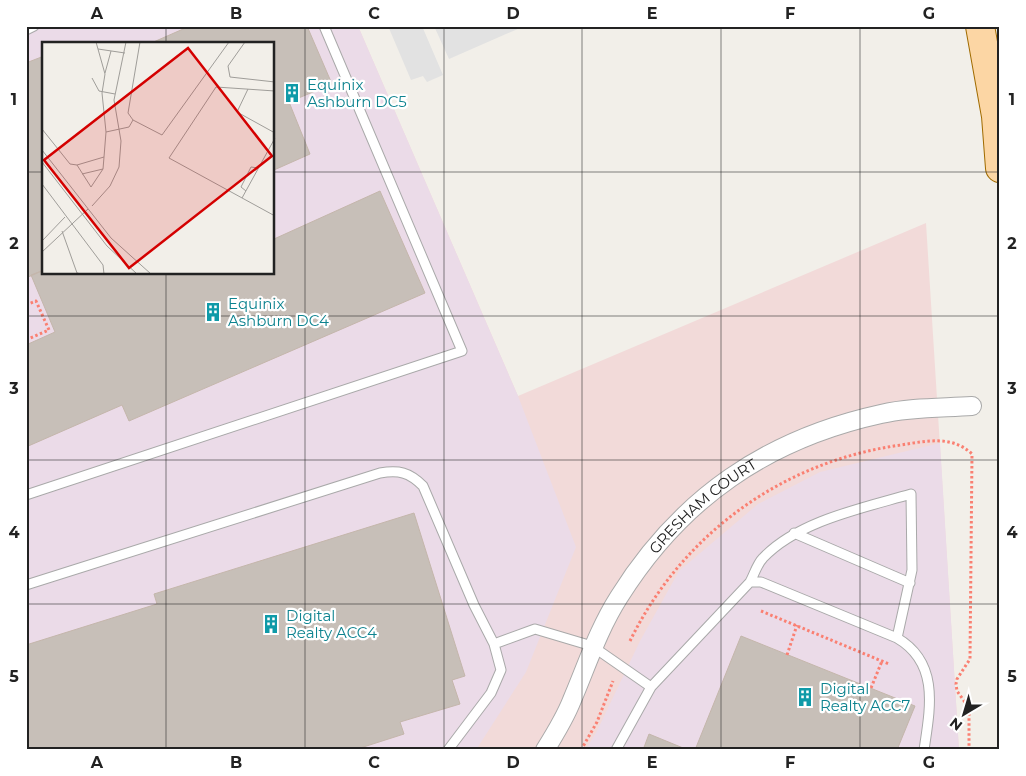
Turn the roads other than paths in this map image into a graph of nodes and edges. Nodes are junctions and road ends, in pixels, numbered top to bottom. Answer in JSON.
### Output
{"nodes":[{"id":1,"x":34,"y":26,"type":"edge"},
{"id":2,"x":324,"y":26,"type":"edge"},
{"id":3,"x":980,"y":26,"type":"edge"},
{"id":4,"x":26,"y":30,"type":"edge"},
{"id":5,"x":1000,"y":168,"type":"edge"},
{"id":6,"x":972,"y":406,"type":"dead end"},
{"id":7,"x":26,"y":495,"type":"edge"},
{"id":8,"x":794,"y":533,"type":"junction"},
{"id":9,"x":750,"y":582,"type":"junction"},
{"id":10,"x":910,"y":583,"type":"junction"},
{"id":11,"x":26,"y":585,"type":"edge"},
{"id":12,"x":897,"y":638,"type":"junction"},
{"id":13,"x":494,"y":644,"type":"junction"},
{"id":14,"x":592,"y":646,"type":"junction"},
{"id":15,"x":651,"y":687,"type":"junction"},
{"id":16,"x":448,"y":750,"type":"edge"},
{"id":17,"x":545,"y":750,"type":"edge"},
{"id":18,"x":616,"y":750,"type":"edge"},
{"id":19,"x":924,"y":750,"type":"edge"}],
"edges":[{"from":1,"to":4,"type":"lane"},
{"from":2,"to":7,"type":"lane"},
{"from":3,"to":5,"type":"main road"},
{"from":6,"to":14,"type":"street","name":"GRESHAM COURT"},
{"from":8,"to":9,"type":"lane"},
{"from":8,"to":10,"type":"lane"},
{"from":8,"to":10,"type":"lane"},
{"from":9,"to":12,"type":"lane"},
{"from":9,"to":15,"type":"lane"},
{"from":10,"to":12,"type":"lane"},
{"from":11,"to":13,"type":"lane"},
{"from":12,"to":19,"type":"lane"},
{"from":13,"to":14,"type":"lane"},
{"from":13,"to":16,"type":"lane"},
{"from":14,"to":15,"type":"lane"},
{"from":14,"to":17,"type":"street","name":"GRESHAM COURT"},
{"from":15,"to":18,"type":"lane"}]}
